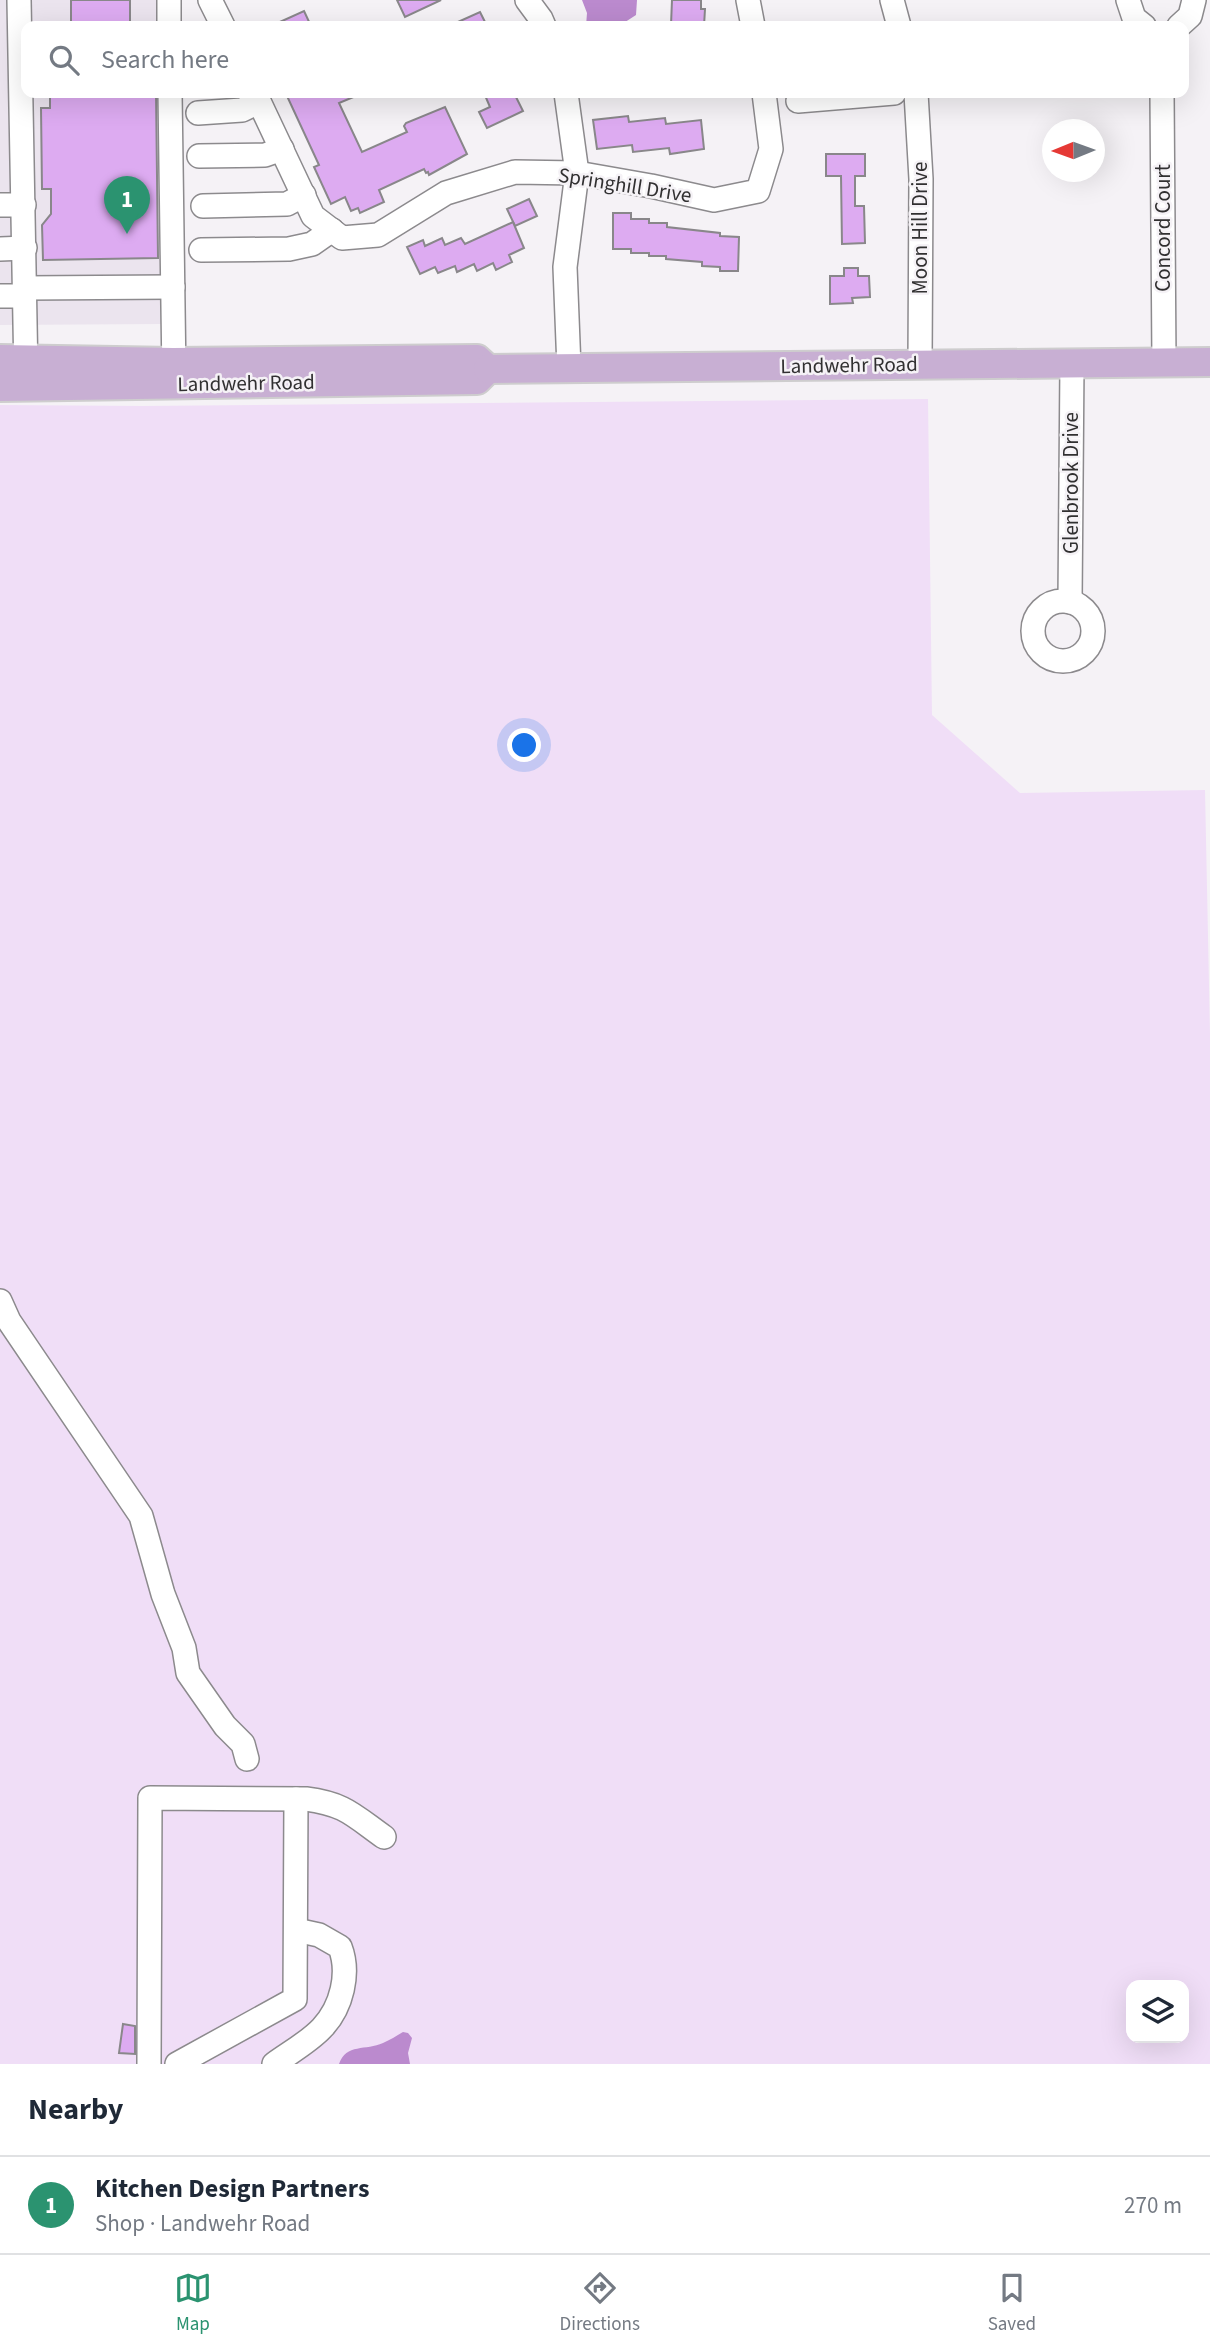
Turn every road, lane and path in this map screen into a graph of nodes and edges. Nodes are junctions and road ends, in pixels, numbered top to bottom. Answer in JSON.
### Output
{"nodes":[{"id":1,"x":19,"y":0,"type":"edge"},
{"id":2,"x":169,"y":0,"type":"edge"},
{"id":3,"x":210,"y":0,"type":"edge"},
{"id":4,"x":527,"y":0,"type":"edge"},
{"id":5,"x":748,"y":0,"type":"edge"},
{"id":6,"x":892,"y":0,"type":"edge"},
{"id":7,"x":1129,"y":0,"type":"edge"},
{"id":8,"x":1194,"y":0,"type":"edge"},
{"id":9,"x":169,"y":21,"type":"edge"},
{"id":10,"x":220,"y":21,"type":"edge"},
{"id":11,"x":542,"y":21,"type":"edge"},
{"id":12,"x":752,"y":21,"type":"edge"},
{"id":13,"x":898,"y":21,"type":"edge"},
{"id":14,"x":1138,"y":21,"type":"edge"},
{"id":15,"x":1184,"y":21,"type":"edge"},
{"id":16,"x":10,"y":33,"type":"edge"},
{"id":17,"x":170,"y":98,"type":"edge"},
{"id":18,"x":256,"y":98,"type":"edge"},
{"id":19,"x":257,"y":98,"type":"edge"},
{"id":20,"x":567,"y":98,"type":"edge"},
{"id":21,"x":765,"y":98,"type":"edge"},
{"id":22,"x":841,"y":98,"type":"edge"},
{"id":23,"x":916,"y":98,"type":"edge"},
{"id":24,"x":1162,"y":98,"type":"edge"},
{"id":25,"x":798,"y":102,"type":"dead end"},
{"id":26,"x":198,"y":113,"type":"dead end"},
{"id":27,"x":282,"y":149,"type":"junction"},
{"id":28,"x":198,"y":156,"type":"dead end"},
{"id":29,"x":577,"y":173,"type":"junction"},
{"id":30,"x":304,"y":195,"type":"junction"},
{"id":31,"x":0,"y":205,"type":"edge"},
{"id":32,"x":24,"y":205,"type":"junction"},
{"id":33,"x":204,"y":206,"type":"dead end"},
{"id":34,"x":332,"y":230,"type":"junction"},
{"id":35,"x":0,"y":248,"type":"edge"},
{"id":36,"x":25,"y":248,"type":"junction"},
{"id":37,"x":201,"y":250,"type":"dead end"},
{"id":38,"x":173,"y":287,"type":"junction"},
{"id":39,"x":25,"y":292,"type":"junction"},
{"id":40,"x":0,"y":296,"type":"edge"},
{"id":41,"x":1164,"y":362,"type":"junction"},
{"id":42,"x":1210,"y":362,"type":"edge"},
{"id":43,"x":1072,"y":363,"type":"junction"},
{"id":44,"x":920,"y":364,"type":"junction"},
{"id":45,"x":569,"y":368,"type":"junction"},
{"id":46,"x":13,"y":373,"type":"edge"},
{"id":47,"x":174,"y":373,"type":"junction"},
{"id":48,"x":1070,"y":602,"type":"dead end"},
{"id":49,"x":0,"y":1301,"type":"edge"},
{"id":50,"x":247,"y":1759,"type":"dead end"},
{"id":51,"x":296,"y":1799,"type":"junction"},
{"id":52,"x":384,"y":1837,"type":"dead end"},
{"id":53,"x":296,"y":1930,"type":"junction"},
{"id":54,"x":295,"y":1999,"type":"junction"},
{"id":55,"x":328,"y":2019,"type":"junction"},
{"id":56,"x":149,"y":2064,"type":"edge"},
{"id":57,"x":177,"y":2064,"type":"edge"},
{"id":58,"x":274,"y":2064,"type":"edge"}],
"edges":[{"from":1,"to":16,"type":"street"},
{"from":2,"to":9,"type":"street"},
{"from":3,"to":10,"type":"street"},
{"from":4,"to":11,"type":"street"},
{"from":5,"to":12,"type":"street"},
{"from":6,"to":13,"type":"street"},
{"from":7,"to":14,"type":"street"},
{"from":8,"to":15,"type":"street"},
{"from":16,"to":32,"type":"street"},
{"from":17,"to":38,"type":"street"},
{"from":18,"to":26,"type":"street"},
{"from":19,"to":27,"type":"street"},
{"from":20,"to":29,"type":"street"},
{"from":21,"to":29,"type":"street","name":"Springhill Drive"},
{"from":22,"to":25,"type":"street"},
{"from":23,"to":44,"type":"street","name":"Moon Hill Drive"},
{"from":24,"to":41,"type":"street","name":"Concord Court"},
{"from":27,"to":28,"type":"street"},
{"from":27,"to":30,"type":"street"},
{"from":29,"to":34,"type":"street","name":"Springhill Drive"},
{"from":29,"to":45,"type":"street"},
{"from":30,"to":33,"type":"street"},
{"from":30,"to":34,"type":"street"},
{"from":31,"to":32,"type":"street"},
{"from":32,"to":36,"type":"street"},
{"from":34,"to":37,"type":"street"},
{"from":35,"to":36,"type":"street"},
{"from":36,"to":39,"type":"street"},
{"from":38,"to":39,"type":"street"},
{"from":38,"to":47,"type":"street"},
{"from":39,"to":40,"type":"street"},
{"from":39,"to":46,"type":"street"},
{"from":41,"to":42,"type":"main road","name":"Landwehr Road"},
{"from":41,"to":43,"type":"main road","name":"Landwehr Road"},
{"from":43,"to":44,"type":"main road","name":"Landwehr Road"},
{"from":43,"to":48,"type":"street","name":"Glenbrook Drive"},
{"from":44,"to":45,"type":"main road","name":"Landwehr Road"},
{"from":45,"to":47,"type":"main road","name":"Landwehr Road"},
{"from":46,"to":47,"type":"main road","name":"Landwehr Road"},
{"from":49,"to":50,"type":"street"},
{"from":51,"to":52,"type":"street"},
{"from":51,"to":53,"type":"street"},
{"from":51,"to":56,"type":"street"},
{"from":53,"to":54,"type":"street"},
{"from":53,"to":55,"type":"street"},
{"from":54,"to":55,"type":"street"},
{"from":54,"to":57,"type":"street"},
{"from":55,"to":58,"type":"street"}]}
